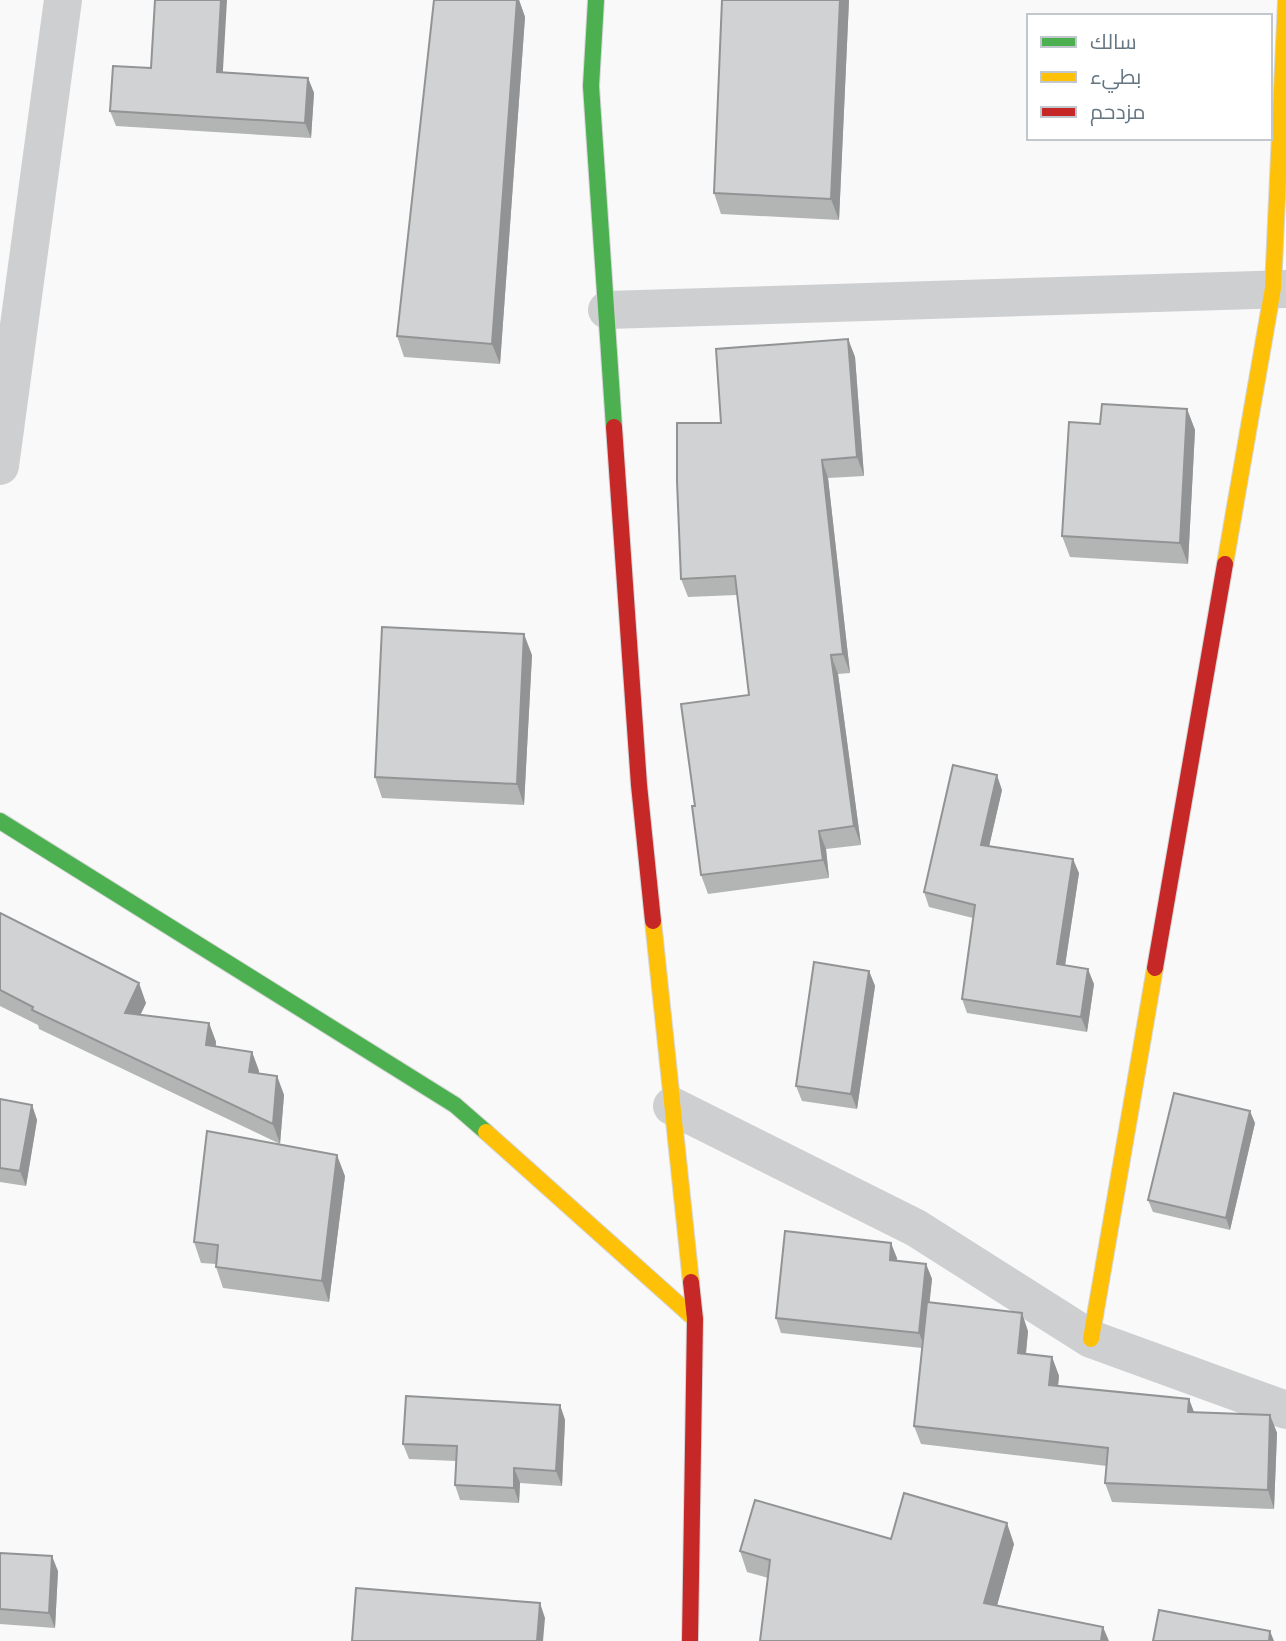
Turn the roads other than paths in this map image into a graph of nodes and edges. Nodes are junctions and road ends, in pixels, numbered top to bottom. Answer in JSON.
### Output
{"nodes":[{"id":1,"x":63,"y":0,"type":"edge"},
{"id":2,"x":596,"y":0,"type":"edge"},
{"id":3,"x":1286,"y":0,"type":"edge"},
{"id":4,"x":1280,"y":288,"type":"edge"},
{"id":5,"x":607,"y":310,"type":"junction"},
{"id":6,"x":0,"y":466,"type":"edge"},
{"id":7,"x":0,"y":821,"type":"edge"},
{"id":8,"x":672,"y":1106,"type":"junction"},
{"id":9,"x":695,"y":1320,"type":"junction"},
{"id":10,"x":1091,"y":1339,"type":"junction"},
{"id":11,"x":1286,"y":1410,"type":"edge"},
{"id":12,"x":690,"y":1641,"type":"edge"}],
"edges":[{"from":1,"to":6,"type":"street"},
{"from":2,"to":5,"type":"main road"},
{"from":3,"to":4,"type":"main road"},
{"from":4,"to":5,"type":"street"},
{"from":4,"to":10,"type":"main road"},
{"from":5,"to":8,"type":"main road"},
{"from":7,"to":9,"type":"main road"},
{"from":8,"to":9,"type":"main road"},
{"from":8,"to":10,"type":"street"},
{"from":9,"to":12,"type":"main road"},
{"from":10,"to":11,"type":"street"}]}
